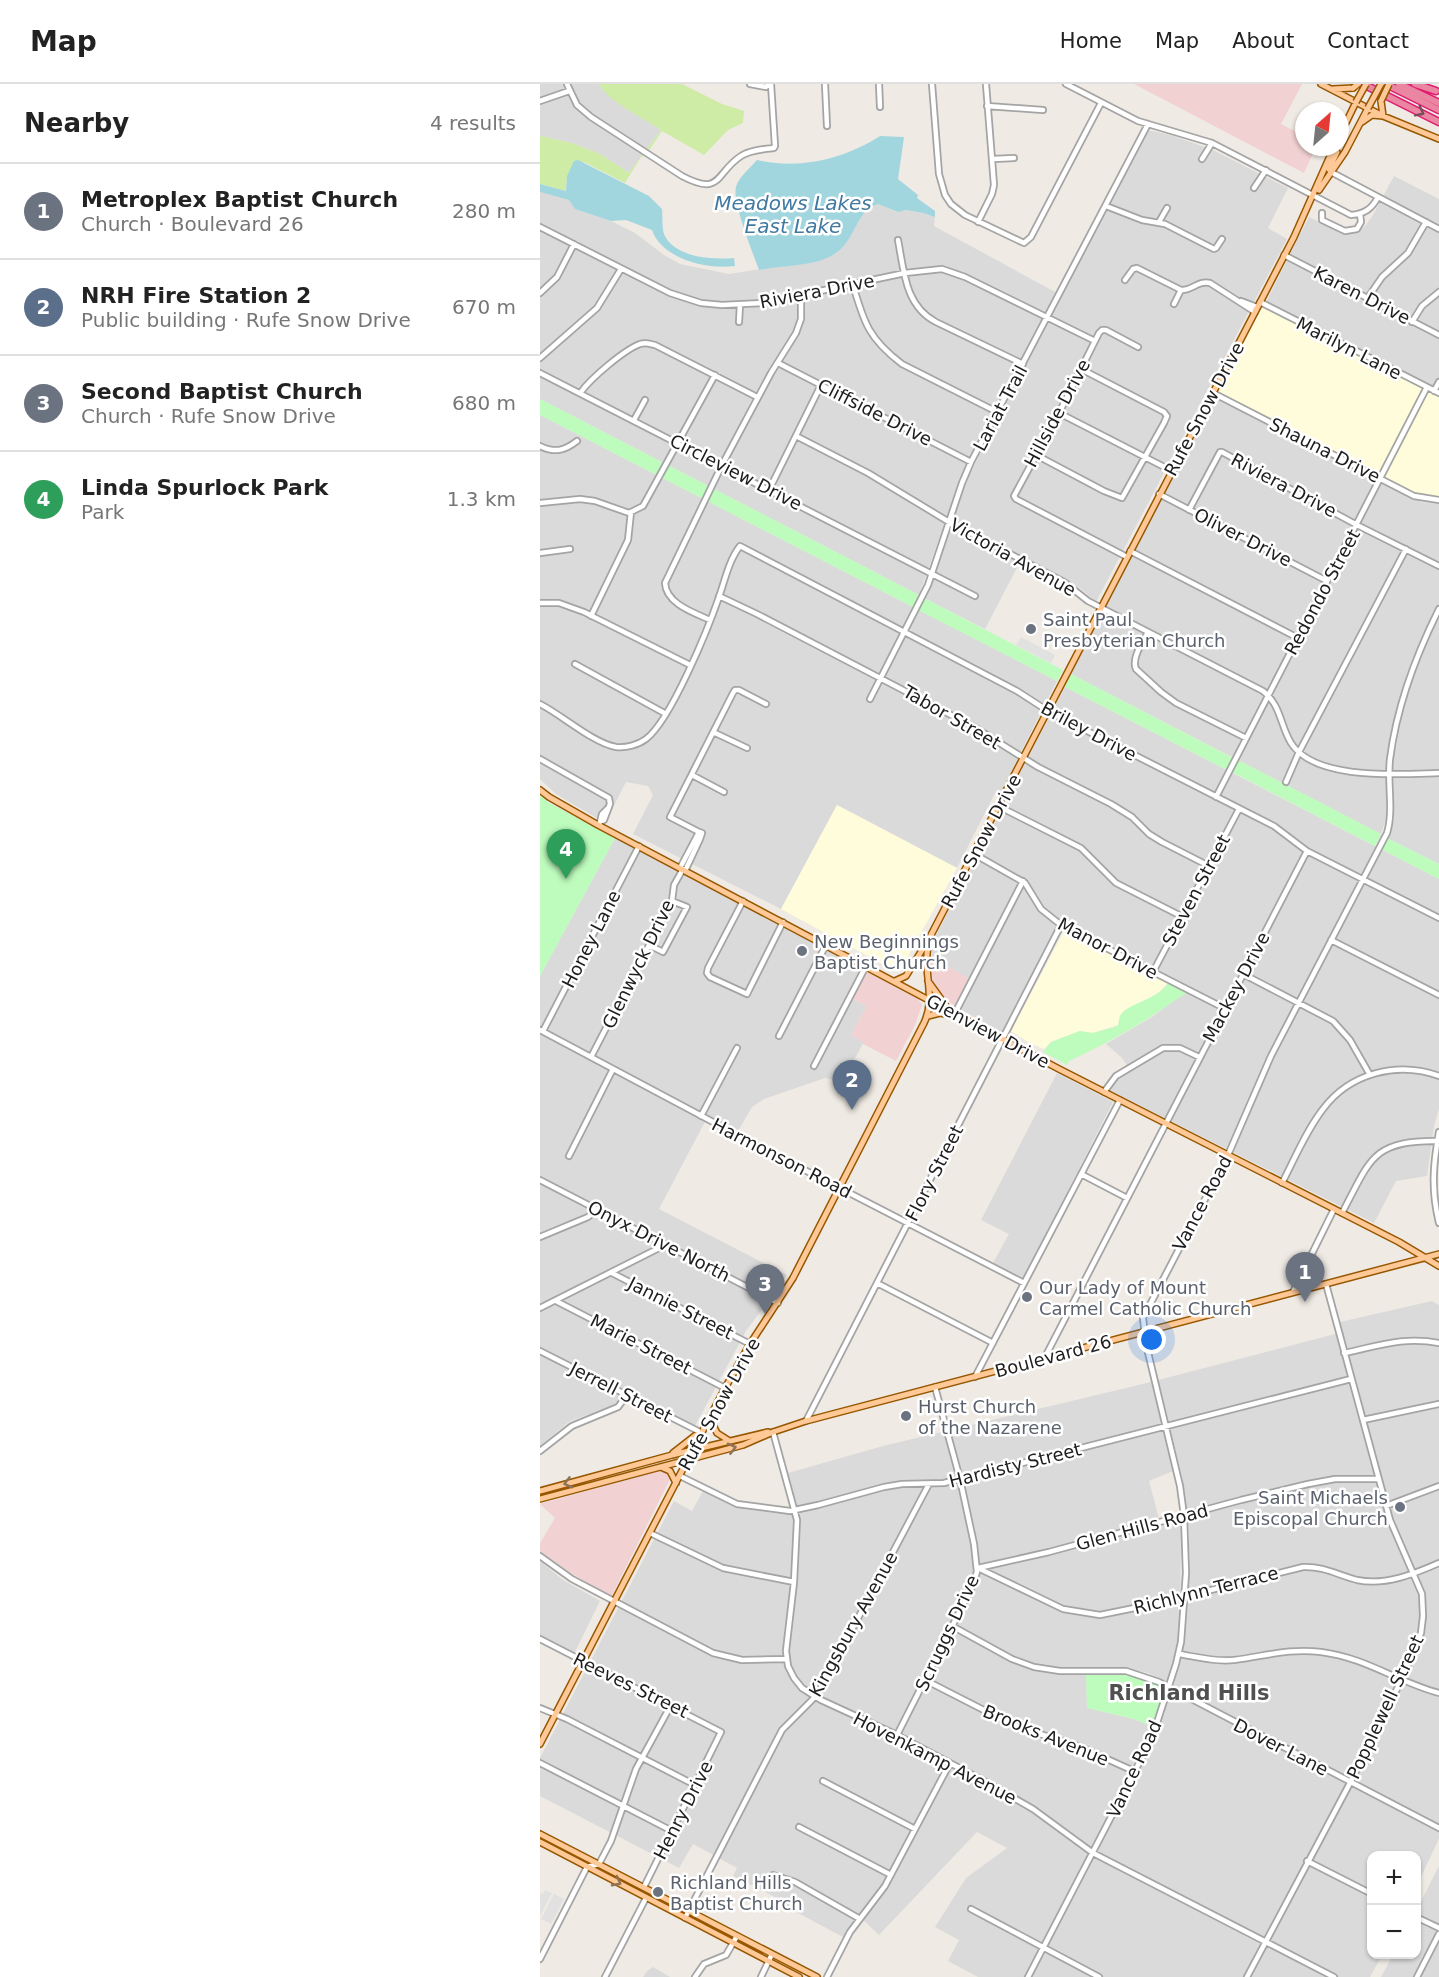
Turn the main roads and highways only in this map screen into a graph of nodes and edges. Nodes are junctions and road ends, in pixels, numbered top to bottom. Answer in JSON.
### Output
{"nodes":[{"id":1,"x":1321,"y":84,"type":"edge"},
{"id":2,"x":1364,"y":84,"type":"edge"},
{"id":3,"x":1381,"y":84,"type":"edge"},
{"id":4,"x":1388,"y":84,"type":"edge"},
{"id":5,"x":1399,"y":84,"type":"edge"},
{"id":6,"x":1415,"y":84,"type":"edge"},
{"id":7,"x":1421,"y":84,"type":"edge"},
{"id":8,"x":1354,"y":85,"type":"edge"},
{"id":9,"x":1329,"y":88,"type":"junction"},
{"id":10,"x":1438,"y":92,"type":"edge"},
{"id":11,"x":1341,"y":94,"type":"junction"},
{"id":12,"x":1387,"y":96,"type":"junction"},
{"id":13,"x":1347,"y":102,"type":"edge"},
{"id":14,"x":1356,"y":102,"type":"junction"},
{"id":15,"x":1439,"y":104,"type":"edge"},
{"id":16,"x":1368,"y":108,"type":"junction"},
{"id":17,"x":1439,"y":110,"type":"edge"},
{"id":18,"x":1349,"y":116,"type":"edge"},
{"id":19,"x":1383,"y":116,"type":"junction"},
{"id":20,"x":1439,"y":122,"type":"edge"},
{"id":21,"x":1359,"y":126,"type":"junction"},
{"id":22,"x":1439,"y":139,"type":"edge"},
{"id":23,"x":1330,"y":156,"type":"edge"},
{"id":24,"x":1335,"y":156,"type":"edge"},
{"id":25,"x":1331,"y":172,"type":"junction"},
{"id":26,"x":1314,"y":196,"type":"junction"},
{"id":27,"x":540,"y":790,"type":"edge"},
{"id":28,"x":932,"y":935,"type":"junction"},
{"id":29,"x":894,"y":981,"type":"junction"},
{"id":30,"x":928,"y":981,"type":"junction"},
{"id":31,"x":931,"y":1000,"type":"junction"},
{"id":32,"x":952,"y":1011,"type":"junction"},
{"id":33,"x":927,"y":1017,"type":"junction"},
{"id":34,"x":964,"y":1018,"type":"junction"},
{"id":35,"x":1439,"y":1254,"type":"edge"},
{"id":36,"x":1426,"y":1258,"type":"junction"},
{"id":37,"x":1439,"y":1266,"type":"edge"},
{"id":38,"x":710,"y":1418,"type":"junction"},
{"id":39,"x":773,"y":1432,"type":"junction"},
{"id":40,"x":702,"y":1434,"type":"junction"},
{"id":41,"x":730,"y":1440,"type":"junction"},
{"id":42,"x":693,"y":1450,"type":"junction"},
{"id":43,"x":672,"y":1455,"type":"junction"},
{"id":44,"x":689,"y":1458,"type":"junction"},
{"id":45,"x":660,"y":1466,"type":"junction"},
{"id":46,"x":596,"y":1475,"type":"junction"},
{"id":47,"x":597,"y":1483,"type":"junction"},
{"id":48,"x":676,"y":1483,"type":"junction"},
{"id":49,"x":540,"y":1491,"type":"edge"},
{"id":50,"x":540,"y":1499,"type":"edge"},
{"id":51,"x":540,"y":1744,"type":"edge"},
{"id":52,"x":540,"y":1834,"type":"edge"},
{"id":53,"x":540,"y":1842,"type":"edge"},
{"id":54,"x":799,"y":1977,"type":"edge"},
{"id":55,"x":817,"y":1977,"type":"edge"}],
"edges":[{"from":1,"to":9,"type":"main road"},
{"from":2,"to":12,"type":"highway"},
{"from":2,"to":14,"type":"main road","bridge":true},
{"from":3,"to":16,"type":"main road","name":"Rufe Snow Drive","bridge":true},
{"from":4,"to":17,"type":"highway"},
{"from":4,"to":19,"type":"main road","bridge":true},
{"from":5,"to":15,"type":"highway"},
{"from":6,"to":10,"type":"highway"},
{"from":7,"to":10,"type":"highway"},
{"from":8,"to":9,"type":"main road"},
{"from":8,"to":12,"type":"highway"},
{"from":9,"to":11,"type":"main road"},
{"from":11,"to":13,"type":"main road"},
{"from":11,"to":14,"type":"main road"},
{"from":12,"to":20,"type":"highway","one_way":true},
{"from":14,"to":16,"type":"main road"},
{"from":14,"to":18,"type":"main road"},
{"from":16,"to":19,"type":"main road"},
{"from":16,"to":21,"type":"main road","name":"Rufe Snow Drive"},
{"from":19,"to":21,"type":"main road"},
{"from":19,"to":22,"type":"main road"},
{"from":21,"to":25,"type":"main road","name":"Rufe Snow Drive"},
{"from":23,"to":26,"type":"main road","name":"Rufe Snow Drive"},
{"from":24,"to":25,"type":"main road"},
{"from":25,"to":26,"type":"main road","name":"Rufe Snow Drive"},
{"from":26,"to":28,"type":"main road","name":"Rufe Snow Drive"},
{"from":27,"to":29,"type":"main road","name":"Glenview Drive"},
{"from":28,"to":29,"type":"main road"},
{"from":28,"to":30,"type":"main road","name":"Rufe Snow Drive"},
{"from":29,"to":31,"type":"main road","name":"Glenview Drive"},
{"from":30,"to":31,"type":"main road","name":"Rufe Snow Drive"},
{"from":30,"to":32,"type":"main road"},
{"from":31,"to":32,"type":"main road","name":"Glenview Drive"},
{"from":31,"to":33,"type":"main road","name":"Rufe Snow Drive"},
{"from":32,"to":34,"type":"main road","name":"Glenview Drive"},
{"from":33,"to":34,"type":"main road"},
{"from":33,"to":38,"type":"main road","name":"Rufe Snow Drive"},
{"from":34,"to":36,"type":"main road","name":"Glenview Drive"},
{"from":35,"to":36,"type":"main road","name":"Boulevard 26"},
{"from":36,"to":37,"type":"main road","name":"Glenview Drive"},
{"from":36,"to":39,"type":"main road","name":"Boulevard 26"},
{"from":38,"to":40,"type":"main road","name":"Rufe Snow Drive"},
{"from":38,"to":41,"type":"main road"},
{"from":39,"to":41,"type":"main road","name":"Boulevard 26"},
{"from":44,"to":39,"type":"main road","name":"Boulevard 26","one_way":true},
{"from":40,"to":42,"type":"main road","name":"Rufe Snow Drive"},
{"from":40,"to":43,"type":"main road"},
{"from":41,"to":42,"type":"main road","name":"Boulevard 26"},
{"from":42,"to":43,"type":"main road","name":"Boulevard 26"},
{"from":42,"to":44,"type":"main road","name":"Rufe Snow Drive"},
{"from":43,"to":46,"type":"main road","name":"Boulevard 26"},
{"from":44,"to":45,"type":"main road","name":"Boulevard 26"},
{"from":44,"to":48,"type":"main road","name":"Rufe Snow Drive"},
{"from":45,"to":47,"type":"main road","name":"Boulevard 26"},
{"from":45,"to":48,"type":"main road"},
{"from":46,"to":47,"type":"main road"},
{"from":46,"to":49,"type":"main road","name":"Boulevard 26","one_way":true},
{"from":47,"to":50,"type":"main road","name":"Boulevard 26"},
{"from":48,"to":51,"type":"main road","name":"Rufe Snow Drive"},
{"from":52,"to":55,"type":"main road"},
{"from":53,"to":54,"type":"main road","one_way":true}]}
